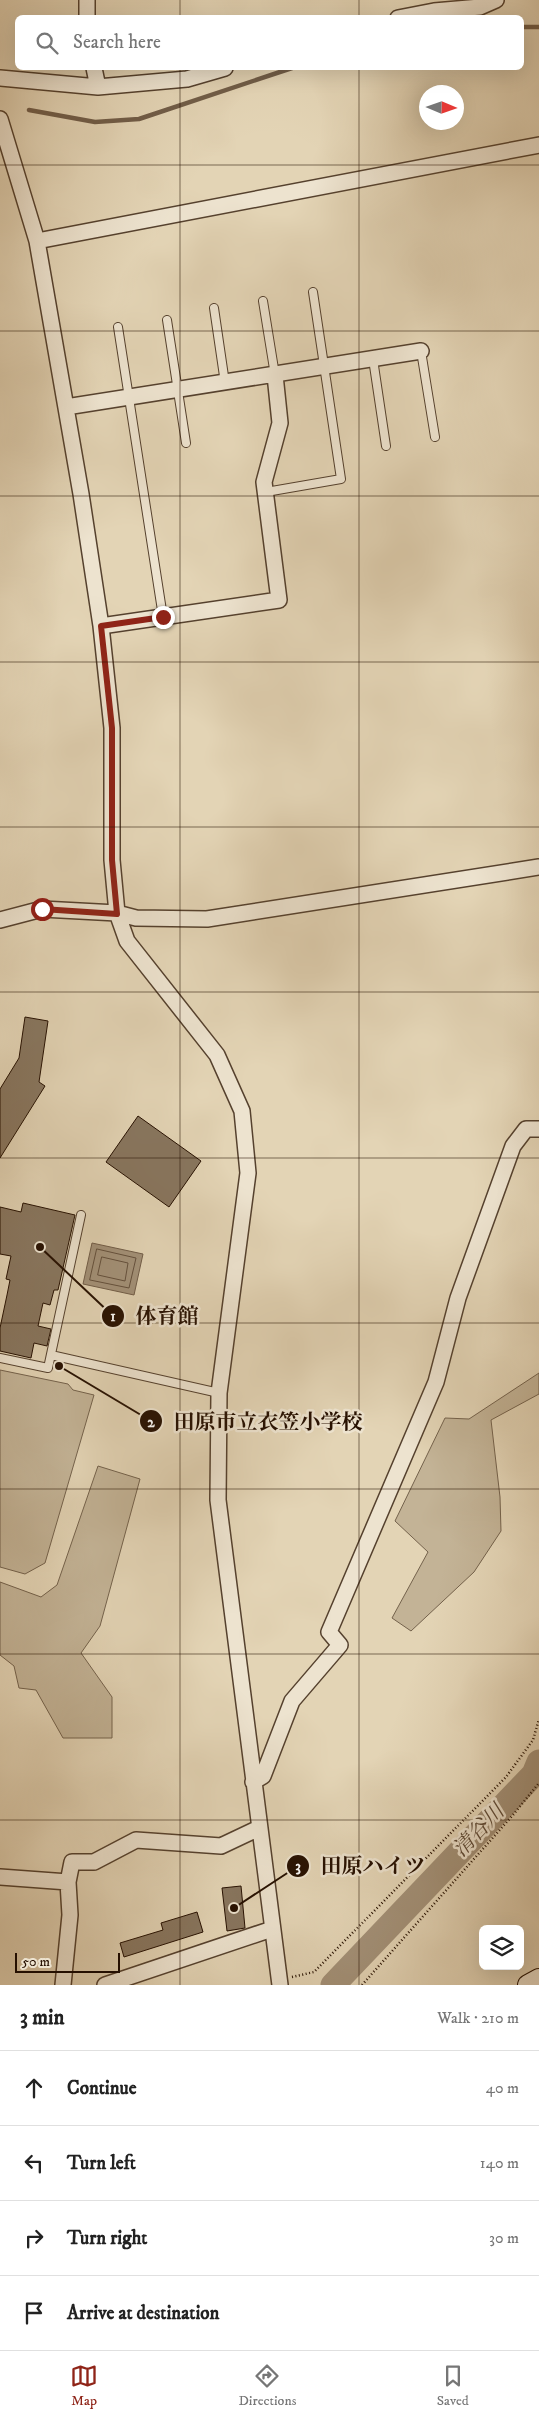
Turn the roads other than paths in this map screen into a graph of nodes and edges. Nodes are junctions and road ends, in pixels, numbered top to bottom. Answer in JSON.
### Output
{"nodes":[{"id":1,"x":87,"y":0,"type":"edge"},
{"id":2,"x":496,"y":0,"type":"edge"},
{"id":3,"x":87,"y":15,"type":"edge"},
{"id":4,"x":413,"y":15,"type":"edge"},
{"id":5,"x":94,"y":70,"type":"edge"},
{"id":6,"x":218,"y":70,"type":"edge"},
{"id":7,"x":0,"y":78,"type":"edge"},
{"id":8,"x":98,"y":87,"type":"junction"},
{"id":9,"x":0,"y":119,"type":"edge"},
{"id":10,"x":2,"y":136,"type":"edge"},
{"id":11,"x":539,"y":145,"type":"edge"},
{"id":12,"x":37,"y":241,"type":"junction"},
{"id":13,"x":313,"y":292,"type":"dead end"},
{"id":14,"x":263,"y":301,"type":"dead end"},
{"id":15,"x":214,"y":308,"type":"dead end"},
{"id":16,"x":167,"y":320,"type":"dead end"},
{"id":17,"x":118,"y":327,"type":"dead end"},
{"id":18,"x":421,"y":351,"type":"joint"},
{"id":19,"x":373,"y":359,"type":"junction"},
{"id":20,"x":325,"y":368,"type":"junction"},
{"id":21,"x":275,"y":375,"type":"junction"},
{"id":22,"x":225,"y":383,"type":"junction"},
{"id":23,"x":178,"y":390,"type":"junction"},
{"id":24,"x":129,"y":398,"type":"junction"},
{"id":25,"x":66,"y":407,"type":"junction"},
{"id":26,"x":434,"y":437,"type":"dead end"},
{"id":27,"x":186,"y":443,"type":"dead end"},
{"id":28,"x":386,"y":446,"type":"dead end"},
{"id":29,"x":266,"y":492,"type":"junction"},
{"id":30,"x":163,"y":617,"type":"junction"},
{"id":31,"x":101,"y":626,"type":"junction"},
{"id":32,"x":539,"y":867,"type":"edge"},
{"id":33,"x":117,"y":914,"type":"junction"},
{"id":34,"x":0,"y":920,"type":"edge"},
{"id":35,"x":539,"y":1130,"type":"edge"},
{"id":36,"x":81,"y":1215,"type":"dead end"},
{"id":37,"x":51,"y":1355,"type":"junction"},
{"id":38,"x":0,"y":1358,"type":"edge"},
{"id":39,"x":219,"y":1392,"type":"junction"},
{"id":40,"x":253,"y":1782,"type":"junction"},
{"id":41,"x":259,"y":1828,"type":"junction"},
{"id":42,"x":0,"y":1877,"type":"edge"},
{"id":43,"x":68,"y":1882,"type":"junction"},
{"id":44,"x":272,"y":1929,"type":"junction"},
{"id":45,"x":539,"y":1979,"type":"edge"},
{"id":46,"x":280,"y":1982,"type":"edge"},
{"id":47,"x":63,"y":1985,"type":"edge"},
{"id":48,"x":105,"y":1985,"type":"edge"},
{"id":49,"x":528,"y":1985,"type":"edge"}],
"edges":[{"from":1,"to":3,"type":"street"},
{"from":2,"to":4,"type":"street"},
{"from":5,"to":8,"type":"street"},
{"from":6,"to":8,"type":"street"},
{"from":7,"to":8,"type":"street"},
{"from":9,"to":10,"type":"street"},
{"from":10,"to":12,"type":"street"},
{"from":11,"to":12,"type":"street"},
{"from":12,"to":25,"type":"street"},
{"from":13,"to":20,"type":"lane"},
{"from":14,"to":21,"type":"lane"},
{"from":15,"to":22,"type":"lane"},
{"from":16,"to":23,"type":"lane"},
{"from":17,"to":24,"type":"lane"},
{"from":18,"to":19,"type":"street"},
{"from":18,"to":26,"type":"lane"},
{"from":19,"to":20,"type":"street"},
{"from":19,"to":28,"type":"lane"},
{"from":20,"to":21,"type":"street"},
{"from":20,"to":29,"type":"lane"},
{"from":21,"to":22,"type":"street"},
{"from":21,"to":29,"type":"street"},
{"from":22,"to":23,"type":"street"},
{"from":23,"to":24,"type":"street"},
{"from":23,"to":27,"type":"lane"},
{"from":24,"to":25,"type":"street"},
{"from":24,"to":30,"type":"lane"},
{"from":25,"to":31,"type":"street"},
{"from":29,"to":30,"type":"street"},
{"from":30,"to":31,"type":"street"},
{"from":31,"to":33,"type":"street"},
{"from":32,"to":33,"type":"street"},
{"from":33,"to":34,"type":"street"},
{"from":33,"to":39,"type":"street"},
{"from":35,"to":40,"type":"street"},
{"from":36,"to":37,"type":"lane"},
{"from":37,"to":38,"type":"lane"},
{"from":37,"to":39,"type":"lane"},
{"from":39,"to":40,"type":"street"},
{"from":40,"to":41,"type":"street"},
{"from":41,"to":43,"type":"street"},
{"from":41,"to":44,"type":"street"},
{"from":42,"to":43,"type":"street"},
{"from":43,"to":47,"type":"street"},
{"from":44,"to":46,"type":"street"},
{"from":44,"to":48,"type":"street"},
{"from":45,"to":49,"type":"street"}]}
